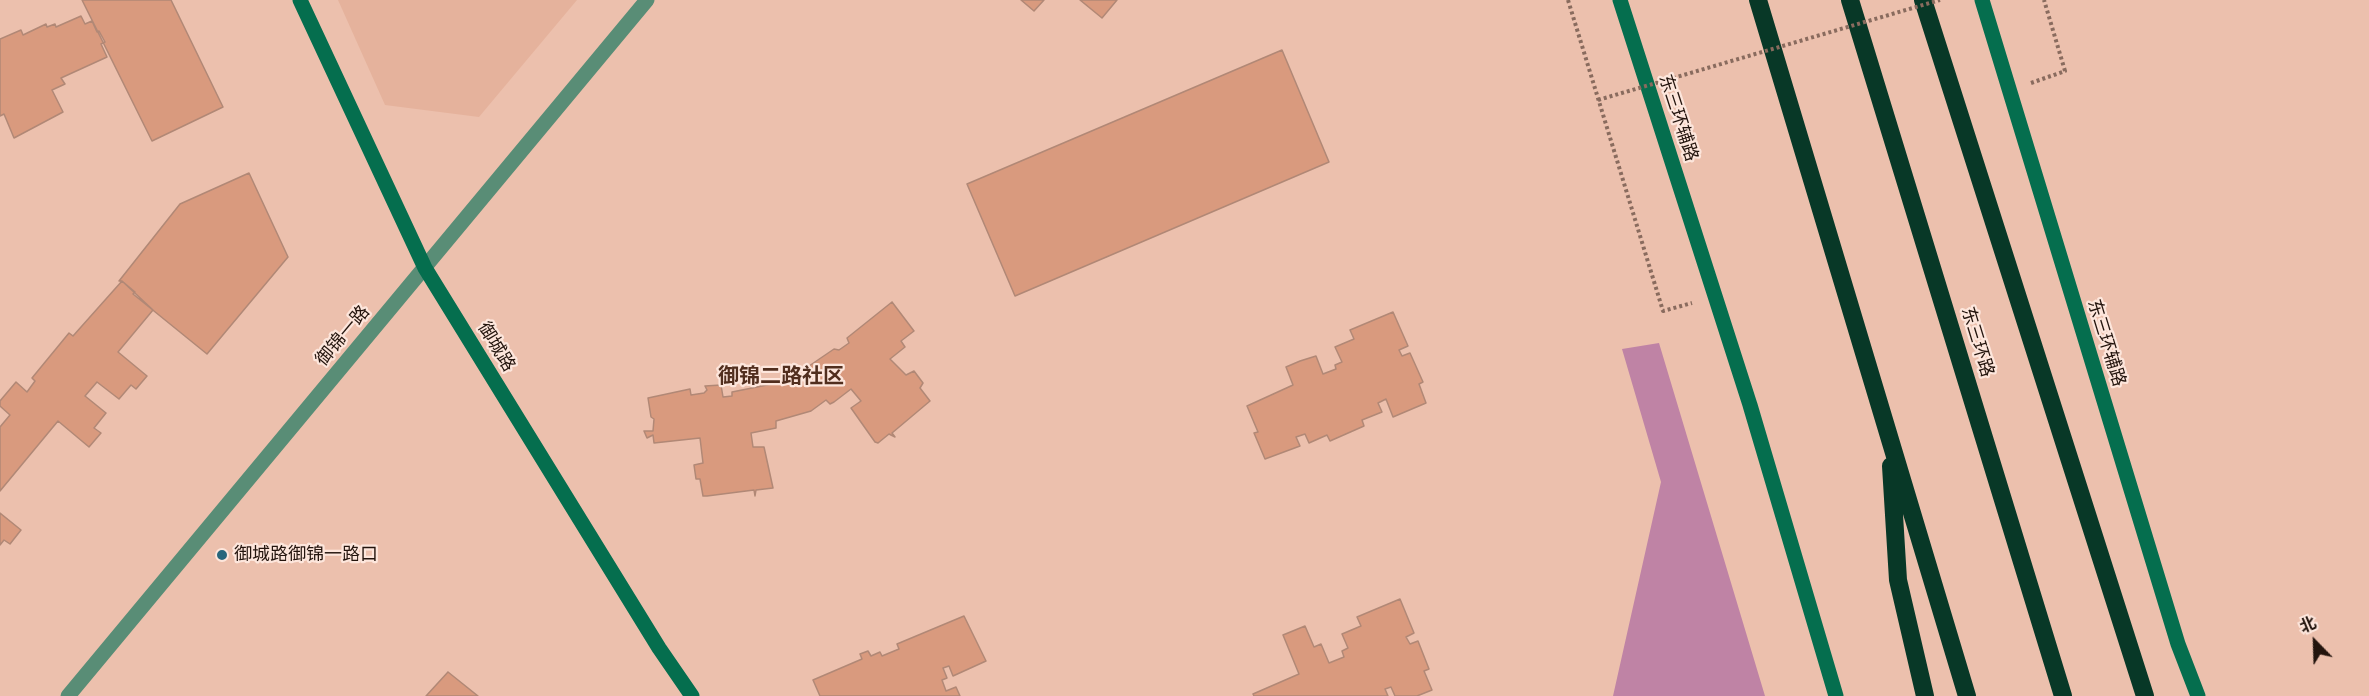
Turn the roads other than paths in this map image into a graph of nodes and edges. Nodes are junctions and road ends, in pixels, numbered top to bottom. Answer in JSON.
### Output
{"nodes":[{"id":1,"x":300,"y":0,"type":"edge"},
{"id":2,"x":647,"y":0,"type":"edge"},
{"id":3,"x":1620,"y":0,"type":"edge"},
{"id":4,"x":1758,"y":0,"type":"edge"},
{"id":5,"x":1850,"y":0,"type":"edge"},
{"id":6,"x":1923,"y":0,"type":"edge"},
{"id":7,"x":1982,"y":0,"type":"edge"},
{"id":8,"x":425,"y":268,"type":"junction"},
{"id":9,"x":1889,"y":434,"type":"junction"},
{"id":10,"x":68,"y":696,"type":"edge"},
{"id":11,"x":692,"y":696,"type":"edge"},
{"id":12,"x":1836,"y":696,"type":"edge"},
{"id":13,"x":1926,"y":696,"type":"edge"},
{"id":14,"x":1967,"y":696,"type":"edge"},
{"id":15,"x":2063,"y":696,"type":"edge"},
{"id":16,"x":2145,"y":696,"type":"edge"},
{"id":17,"x":2198,"y":696,"type":"edge"}],
"edges":[{"from":1,"to":8,"type":"main road","name":"御城路"},
{"from":2,"to":8,"type":"street","name":"御锦一路"},
{"from":3,"to":12,"type":"main road","name":"东三环辅路"},
{"from":4,"to":9,"type":"highway"},
{"from":5,"to":15,"type":"highway","name":"东三环路"},
{"from":6,"to":16,"type":"highway"},
{"from":7,"to":17,"type":"main road","name":"东三环辅路"},
{"from":8,"to":10,"type":"street","name":"御锦一路"},
{"from":8,"to":11,"type":"main road","name":"御城路"},
{"from":9,"to":13,"type":"highway"},
{"from":9,"to":14,"type":"highway"}]}
